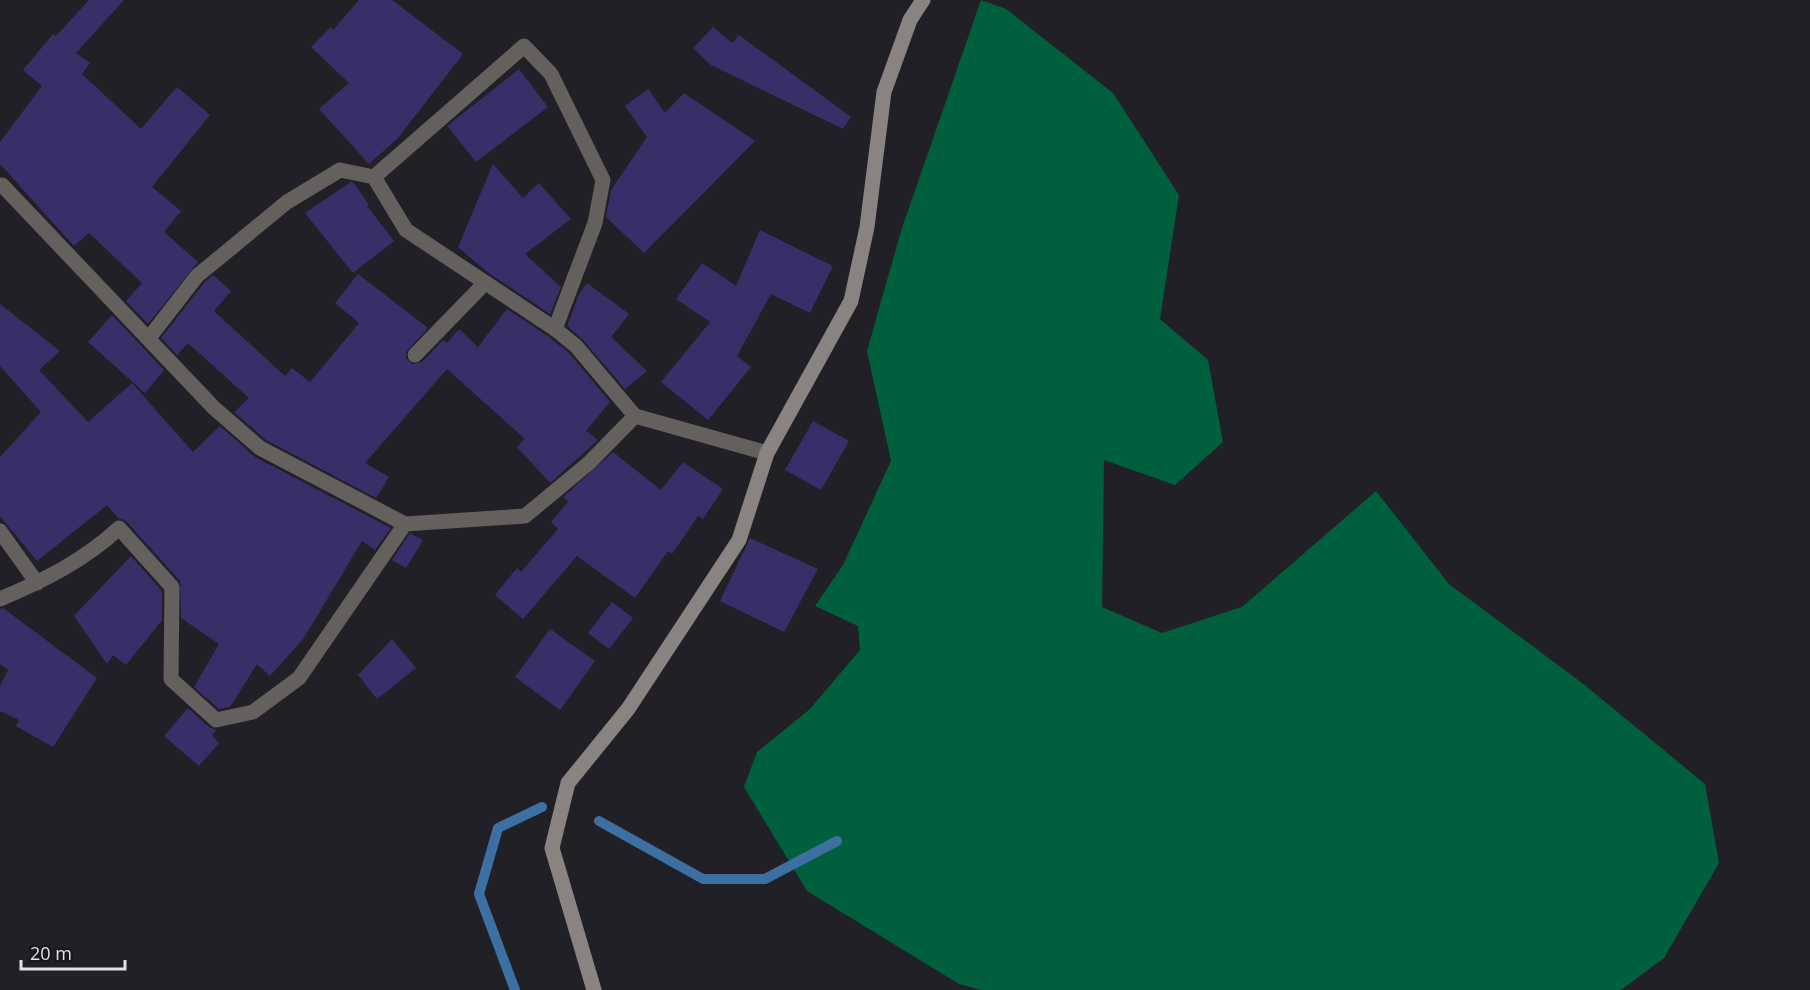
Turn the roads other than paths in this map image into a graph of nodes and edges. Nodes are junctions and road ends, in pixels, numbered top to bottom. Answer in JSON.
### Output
{"nodes":[{"id":1,"x":922,"y":0,"type":"edge"},
{"id":2,"x":374,"y":177,"type":"junction"},
{"id":3,"x":2,"y":185,"type":"dead end"},
{"id":4,"x":485,"y":283,"type":"junction"},
{"id":5,"x":555,"y":329,"type":"junction"},
{"id":6,"x":149,"y":338,"type":"junction"},
{"id":7,"x":415,"y":355,"type":"dead end"},
{"id":8,"x":635,"y":416,"type":"junction"},
{"id":9,"x":767,"y":453,"type":"junction"},
{"id":10,"x":405,"y":524,"type":"junction"},
{"id":11,"x":0,"y":531,"type":"edge"},
{"id":12,"x":37,"y":583,"type":"junction"},
{"id":13,"x":0,"y":599,"type":"edge"},
{"id":14,"x":594,"y":990,"type":"edge"}],
"edges":[{"from":1,"to":9,"type":"street"},
{"from":2,"to":4,"type":"street"},
{"from":2,"to":5,"type":"street"},
{"from":2,"to":6,"type":"street"},
{"from":3,"to":6,"type":"street"},
{"from":4,"to":5,"type":"street"},
{"from":4,"to":7,"type":"street"},
{"from":5,"to":8,"type":"street"},
{"from":6,"to":10,"type":"street"},
{"from":8,"to":9,"type":"street"},
{"from":8,"to":10,"type":"street"},
{"from":9,"to":14,"type":"street"},
{"from":10,"to":12,"type":"street"},
{"from":11,"to":12,"type":"street"},
{"from":12,"to":13,"type":"street"}]}
